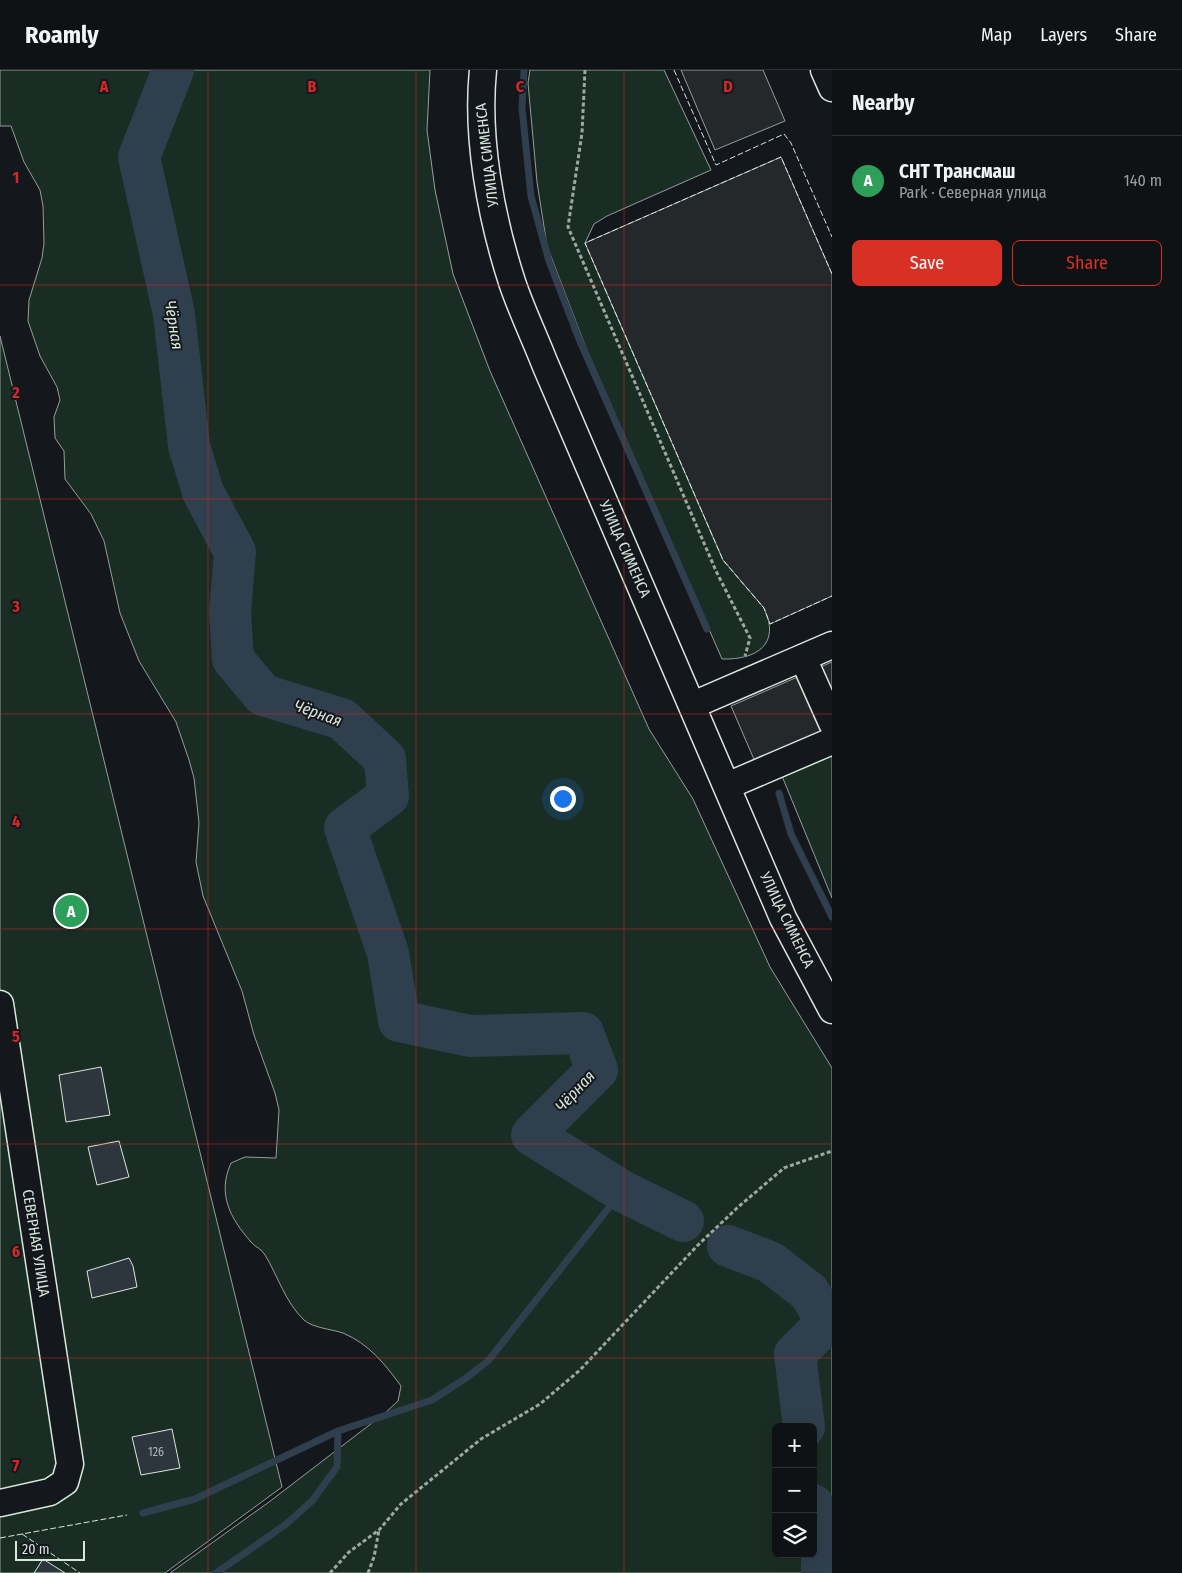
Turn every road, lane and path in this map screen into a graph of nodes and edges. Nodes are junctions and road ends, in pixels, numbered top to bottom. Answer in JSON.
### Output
{"nodes":[{"id":1,"x":483,"y":70,"type":"edge"},
{"id":2,"x":585,"y":70,"type":"edge"},
{"id":3,"x":824,"y":70,"type":"edge"},
{"id":4,"x":832,"y":88,"type":"edge"},
{"id":5,"x":832,"y":645,"type":"edge"},
{"id":6,"x":803,"y":658,"type":"junction"},
{"id":7,"x":742,"y":664,"type":"dead end"},
{"id":8,"x":693,"y":705,"type":"junction"},
{"id":9,"x":832,"y":723,"type":"edge"},
{"id":10,"x":832,"y":741,"type":"edge"},
{"id":11,"x":728,"y":786,"type":"junction"},
{"id":12,"x":0,"y":1004,"type":"edge"},
{"id":13,"x":832,"y":1010,"type":"edge"},
{"id":14,"x":832,"y":1151,"type":"edge"},
{"id":15,"x":0,"y":1502,"type":"edge"},
{"id":16,"x":378,"y":1530,"type":"junction"},
{"id":17,"x":330,"y":1573,"type":"edge"},
{"id":18,"x":368,"y":1573,"type":"edge"}],
"edges":[{"from":1,"to":8,"type":"street","name":"УЛИЦА СИМЕНСА"},
{"from":2,"to":7,"type":"path"},
{"from":3,"to":4,"type":"street"},
{"from":5,"to":6,"type":"street"},
{"from":6,"to":8,"type":"street"},
{"from":6,"to":9,"type":"street"},
{"from":8,"to":11,"type":"street","name":"УЛИЦА СИМЕНСА"},
{"from":10,"to":11,"type":"street"},
{"from":11,"to":13,"type":"street","name":"УЛИЦА СИМЕНСА"},
{"from":12,"to":15,"type":"street","name":"СЕВЕРНАЯ УЛИЦА"},
{"from":14,"to":16,"type":"path"},
{"from":16,"to":17,"type":"path"},
{"from":16,"to":18,"type":"path"}]}
